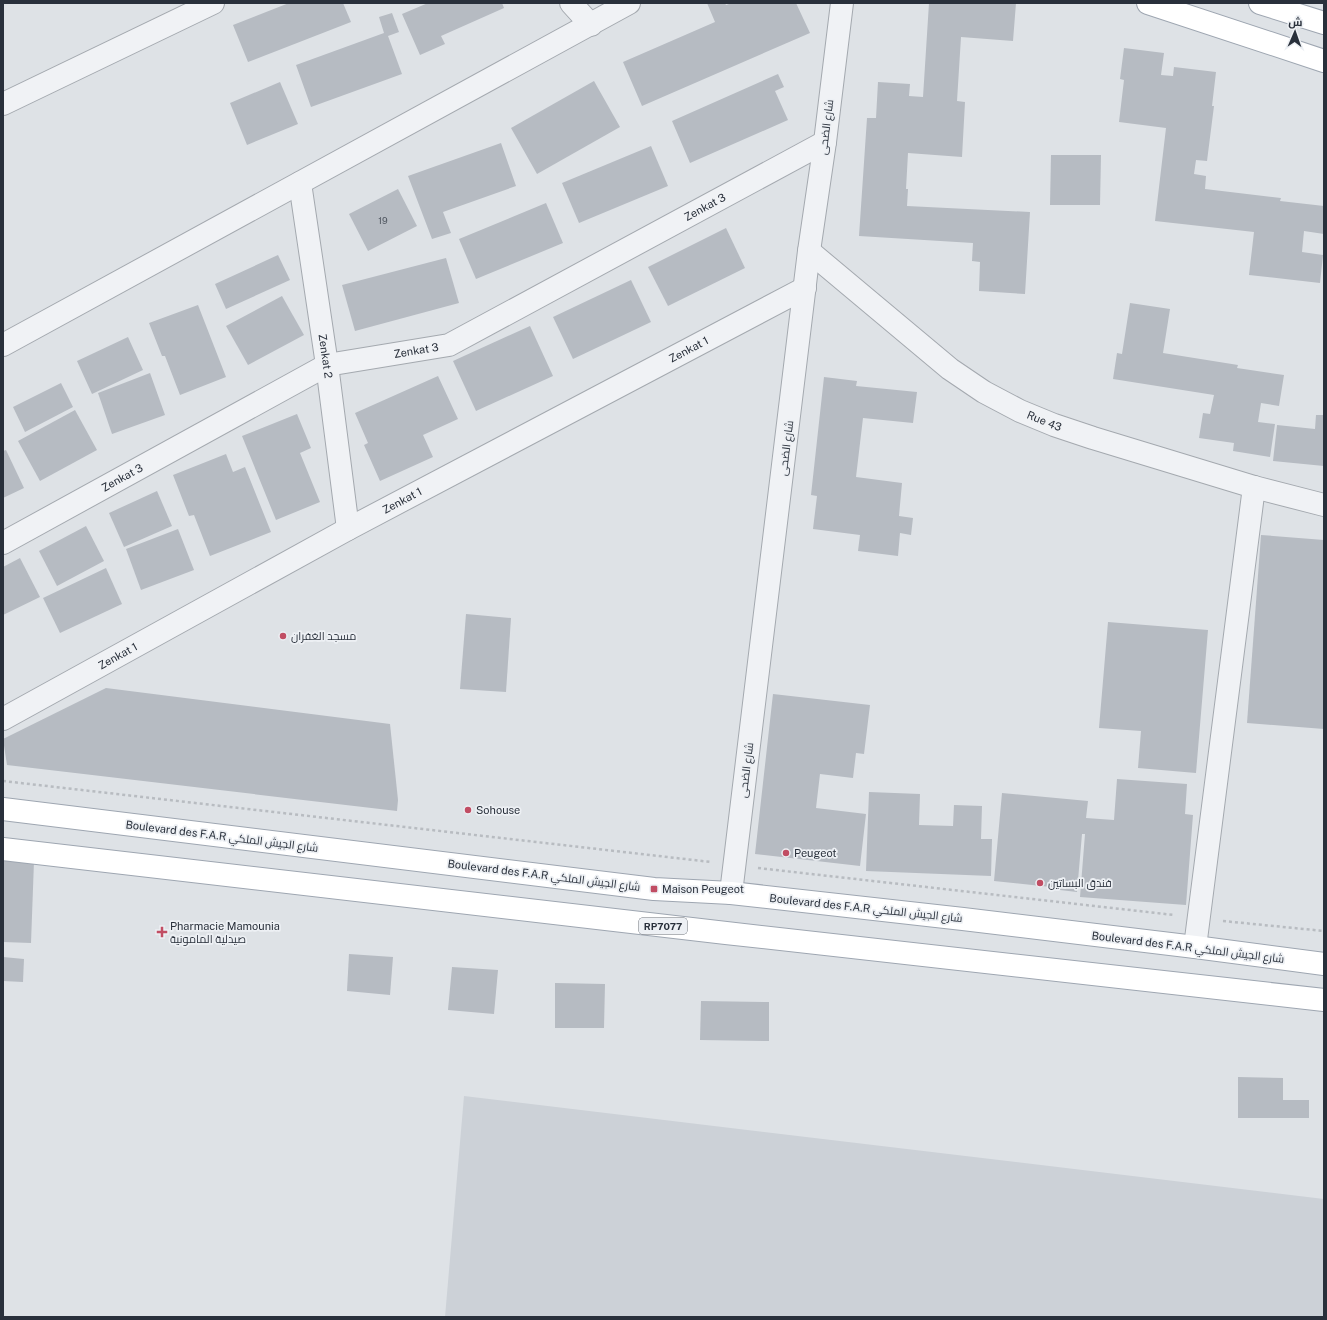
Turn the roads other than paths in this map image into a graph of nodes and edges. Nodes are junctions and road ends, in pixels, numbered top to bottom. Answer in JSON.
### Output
{"nodes":[{"id":1,"x":213,"y":3,"type":"edge"},
{"id":2,"x":572,"y":3,"type":"edge"},
{"id":3,"x":629,"y":3,"type":"edge"},
{"id":4,"x":842,"y":3,"type":"edge"},
{"id":5,"x":1148,"y":3,"type":"edge"},
{"id":6,"x":1260,"y":3,"type":"edge"},
{"id":7,"x":1324,"y":23,"type":"edge"},
{"id":8,"x":590,"y":25,"type":"junction"},
{"id":9,"x":1324,"y":61,"type":"edge"},
{"id":10,"x":3,"y":104,"type":"edge"},
{"id":11,"x":825,"y":142,"type":"junction"},
{"id":12,"x":300,"y":183,"type":"junction"},
{"id":13,"x":809,"y":251,"type":"junction"},
{"id":14,"x":805,"y":288,"type":"junction"},
{"id":15,"x":3,"y":345,"type":"edge"},
{"id":16,"x":327,"y":365,"type":"junction"},
{"id":17,"x":1254,"y":487,"type":"junction"},
{"id":18,"x":1324,"y":505,"type":"edge"},
{"id":19,"x":348,"y":529,"type":"junction"},
{"id":20,"x":3,"y":543,"type":"edge"},
{"id":21,"x":3,"y":719,"type":"edge"},
{"id":22,"x":3,"y":809,"type":"edge"},
{"id":23,"x":3,"y":849,"type":"edge"},
{"id":24,"x":731,"y":893,"type":"junction"},
{"id":25,"x":1195,"y":947,"type":"junction"},
{"id":26,"x":1324,"y":964,"type":"edge"},
{"id":27,"x":1324,"y":1000,"type":"edge"}],
"edges":[{"from":1,"to":10,"type":"street"},
{"from":2,"to":8,"type":"street"},
{"from":3,"to":8,"type":"street"},
{"from":4,"to":11,"type":"street","name":"شارع الضحى"},
{"from":5,"to":9,"type":"main road"},
{"from":6,"to":7,"type":"main road"},
{"from":8,"to":12,"type":"street"},
{"from":11,"to":13,"type":"street","name":"شارع الضحى"},
{"from":11,"to":16,"type":"street","name":"Zenkat 3"},
{"from":12,"to":15,"type":"street"},
{"from":12,"to":16,"type":"street","name":"Zenkat 2"},
{"from":13,"to":14,"type":"street","name":"شارع الضحى"},
{"from":13,"to":17,"type":"street","name":"Rue 43"},
{"from":14,"to":19,"type":"street","name":"Zenkat 1"},
{"from":14,"to":24,"type":"street","name":"شارع الضحى"},
{"from":16,"to":19,"type":"street","name":"Zenkat 2"},
{"from":16,"to":20,"type":"street","name":"Zenkat 3"},
{"from":17,"to":18,"type":"street","name":"Rue 43"},
{"from":17,"to":25,"type":"street"},
{"from":19,"to":21,"type":"street","name":"Zenkat 1"},
{"from":22,"to":24,"type":"main road","name":"Boulevard des F.A.R شارع الجيش الملكي"},
{"from":23,"to":27,"type":"main road","number":"RP7077"},
{"from":24,"to":25,"type":"main road","name":"Boulevard des F.A.R شارع الجيش الملكي"},
{"from":25,"to":26,"type":"main road","name":"Boulevard des F.A.R شارع الجيش الملكي"}]}
